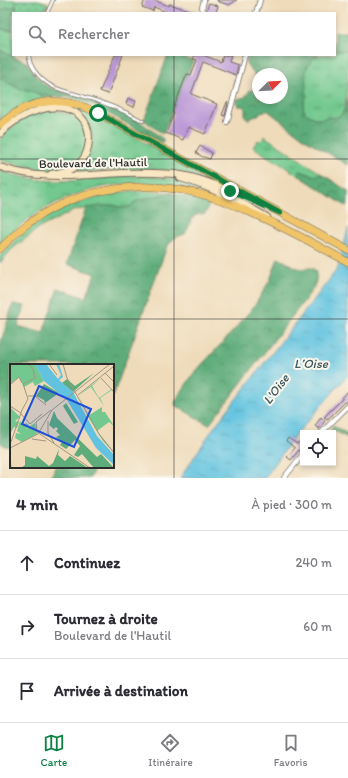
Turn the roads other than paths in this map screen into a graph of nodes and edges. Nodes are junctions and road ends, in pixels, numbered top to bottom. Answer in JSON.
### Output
{"nodes":[{"id":1,"x":53,"y":0,"type":"edge"},
{"id":2,"x":204,"y":0,"type":"edge"},
{"id":3,"x":260,"y":0,"type":"edge"},
{"id":4,"x":47,"y":12,"type":"edge"},
{"id":5,"x":202,"y":12,"type":"edge"},
{"id":6,"x":256,"y":12,"type":"edge"},
{"id":7,"x":29,"y":56,"type":"edge"},
{"id":8,"x":245,"y":56,"type":"edge"},
{"id":9,"x":143,"y":121,"type":"dead end"},
{"id":10,"x":227,"y":122,"type":"dead end"},
{"id":11,"x":0,"y":125,"type":"edge"},
{"id":12,"x":0,"y":134,"type":"edge"},
{"id":13,"x":0,"y":167,"type":"edge"},
{"id":14,"x":163,"y":174,"type":"junction"},
{"id":15,"x":32,"y":175,"type":"junction"},
{"id":16,"x":280,"y":213,"type":"junction"},
{"id":17,"x":288,"y":230,"type":"junction"},
{"id":18,"x":0,"y":249,"type":"edge"},
{"id":19,"x":348,"y":250,"type":"edge"},
{"id":20,"x":348,"y":262,"type":"edge"},
{"id":21,"x":348,"y":406,"type":"edge"},
{"id":22,"x":324,"y":430,"type":"edge"},
{"id":23,"x":300,"y":458,"type":"edge"},
{"id":24,"x":284,"y":478,"type":"edge"}],
"edges":[{"from":1,"to":4,"type":"lane"},
{"from":2,"to":5,"type":"street"},
{"from":3,"to":6,"type":"street"},
{"from":7,"to":9,"type":"lane"},
{"from":8,"to":10,"type":"street"},
{"from":11,"to":16,"type":"main road"},
{"from":12,"to":15,"type":"main road"},
{"from":13,"to":15,"type":"main road","name":"Boulevard de l'Hautil"},
{"from":14,"to":15,"type":"main road","name":"Boulevard de l'Hautil"},
{"from":14,"to":16,"type":"main road","name":"Boulevard de l'Hautil"},
{"from":14,"to":17,"type":"main road","name":"Boulevard de l'Hautil"},
{"from":16,"to":19,"type":"main road","name":"Boulevard de l'Hautil"},
{"from":17,"to":18,"type":"main road"},
{"from":17,"to":20,"type":"main road","name":"Boulevard de l'Hautil"},
{"from":21,"to":22,"type":"street"},
{"from":23,"to":24,"type":"street"}]}
